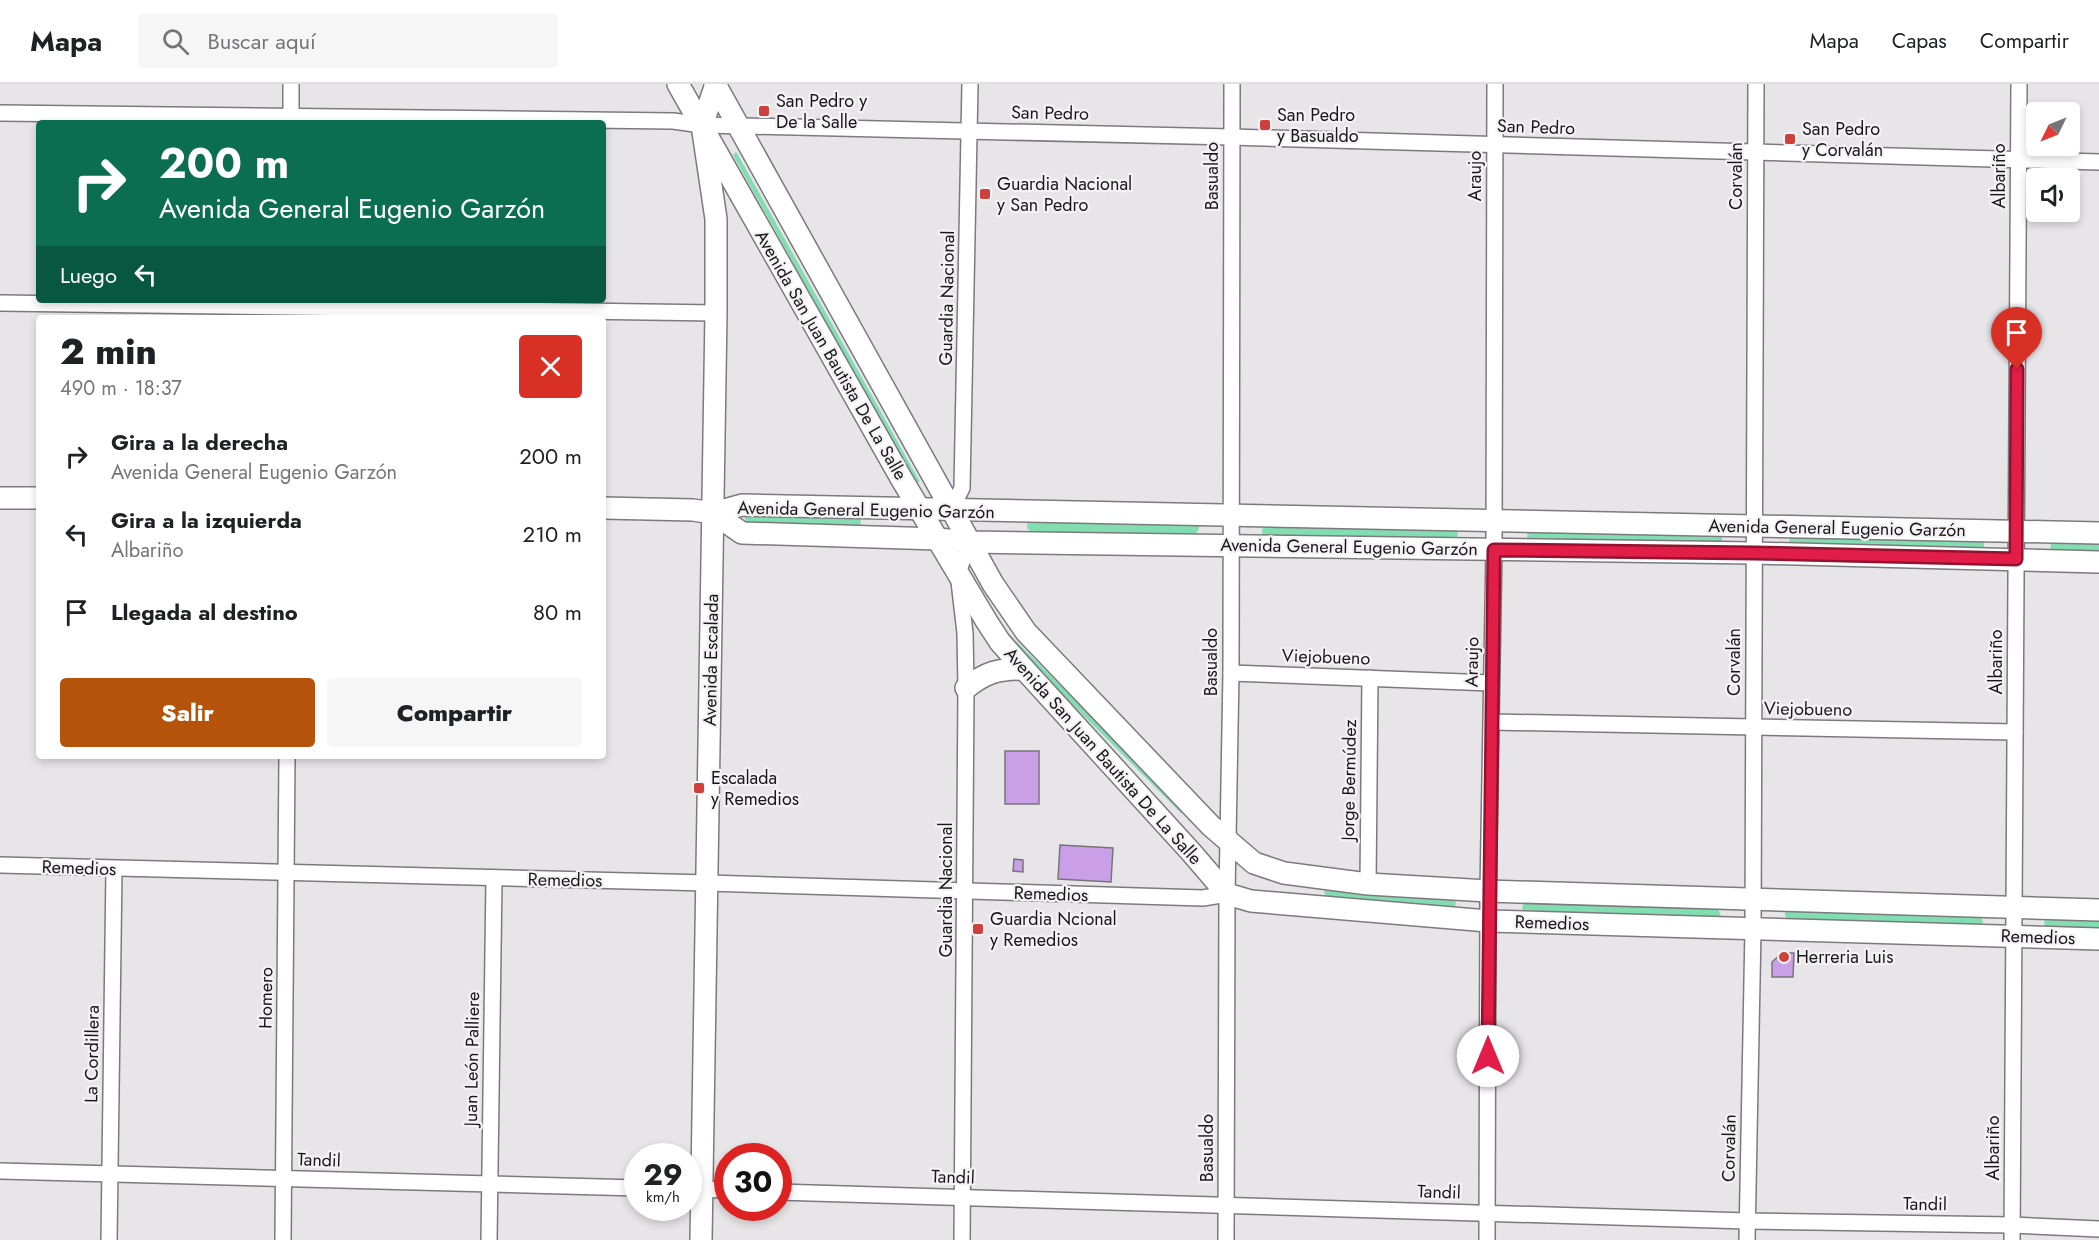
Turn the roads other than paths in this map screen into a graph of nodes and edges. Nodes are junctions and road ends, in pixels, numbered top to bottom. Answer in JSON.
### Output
{"nodes":[{"id":1,"x":291,"y":84,"type":"edge"},
{"id":2,"x":678,"y":84,"type":"edge"},
{"id":3,"x":715,"y":84,"type":"edge"},
{"id":4,"x":970,"y":84,"type":"edge"},
{"id":5,"x":1232,"y":84,"type":"edge"},
{"id":6,"x":1494,"y":84,"type":"edge"},
{"id":7,"x":1756,"y":84,"type":"edge"},
{"id":8,"x":2019,"y":84,"type":"edge"},
{"id":9,"x":0,"y":113,"type":"edge"},
{"id":10,"x":291,"y":119,"type":"edge"},
{"id":11,"x":482,"y":120,"type":"edge"},
{"id":12,"x":606,"y":121,"type":"edge"},
{"id":13,"x":702,"y":124,"type":"junction"},
{"id":14,"x":737,"y":124,"type":"junction"},
{"id":15,"x":970,"y":130,"type":"junction"},
{"id":16,"x":1232,"y":137,"type":"junction"},
{"id":17,"x":1494,"y":145,"type":"junction"},
{"id":18,"x":1756,"y":152,"type":"junction"},
{"id":19,"x":2019,"y":160,"type":"junction"},
{"id":20,"x":2099,"y":162,"type":"edge"},
{"id":21,"x":0,"y":303,"type":"edge"},
{"id":22,"x":291,"y":308,"type":"edge"},
{"id":23,"x":716,"y":313,"type":"junction"},
{"id":24,"x":0,"y":498,"type":"edge"},
{"id":25,"x":36,"y":498,"type":"edge"},
{"id":26,"x":606,"y":508,"type":"edge"},
{"id":27,"x":920,"y":508,"type":"junction"},
{"id":28,"x":951,"y":510,"type":"junction"},
{"id":29,"x":713,"y":513,"type":"junction"},
{"id":30,"x":1230,"y":516,"type":"junction"},
{"id":31,"x":1493,"y":521,"type":"junction"},
{"id":32,"x":1754,"y":526,"type":"junction"},
{"id":33,"x":2016,"y":531,"type":"junction"},
{"id":34,"x":2099,"y":533,"type":"edge"},
{"id":35,"x":938,"y":539,"type":"junction"},
{"id":36,"x":969,"y":542,"type":"junction"},
{"id":37,"x":1230,"y":545,"type":"junction"},
{"id":38,"x":1494,"y":550,"type":"junction"},
{"id":39,"x":1755,"y":553,"type":"junction"},
{"id":40,"x":2016,"y":559,"type":"junction"},
{"id":41,"x":2099,"y":562,"type":"edge"},
{"id":42,"x":958,"y":573,"type":"junction"},
{"id":43,"x":1024,"y":669,"type":"junction"},
{"id":44,"x":1231,"y":673,"type":"junction"},
{"id":45,"x":1370,"y":678,"type":"junction"},
{"id":46,"x":1491,"y":683,"type":"junction"},
{"id":47,"x":966,"y":688,"type":"junction"},
{"id":48,"x":1492,"y":722,"type":"junction"},
{"id":49,"x":1753,"y":728,"type":"junction"},
{"id":50,"x":2015,"y":732,"type":"junction"},
{"id":51,"x":287,"y":759,"type":"edge"},
{"id":52,"x":1228,"y":842,"type":"junction"},
{"id":53,"x":0,"y":865,"type":"edge"},
{"id":54,"x":114,"y":869,"type":"junction"},
{"id":55,"x":286,"y":873,"type":"junction"},
{"id":56,"x":494,"y":878,"type":"junction"},
{"id":57,"x":708,"y":883,"type":"junction"},
{"id":58,"x":1368,"y":884,"type":"junction"},
{"id":59,"x":1488,"y":891,"type":"junction"},
{"id":60,"x":966,"y":892,"type":"junction"},
{"id":61,"x":1227,"y":894,"type":"junction"},
{"id":62,"x":1753,"y":901,"type":"junction"},
{"id":63,"x":2013,"y":908,"type":"junction"},
{"id":64,"x":2099,"y":910,"type":"edge"},
{"id":65,"x":1488,"y":921,"type":"junction"},
{"id":66,"x":1753,"y":929,"type":"junction"},
{"id":67,"x":2014,"y":936,"type":"junction"},
{"id":68,"x":2099,"y":939,"type":"edge"},
{"id":69,"x":697,"y":1143,"type":"edge"},
{"id":70,"x":0,"y":1172,"type":"edge"},
{"id":71,"x":109,"y":1175,"type":"junction"},
{"id":72,"x":283,"y":1178,"type":"junction"},
{"id":73,"x":490,"y":1185,"type":"junction"},
{"id":74,"x":624,"y":1188,"type":"edge"},
{"id":75,"x":792,"y":1192,"type":"edge"},
{"id":76,"x":962,"y":1197,"type":"junction"},
{"id":77,"x":1226,"y":1204,"type":"junction"},
{"id":78,"x":1487,"y":1213,"type":"junction"},
{"id":79,"x":699,"y":1221,"type":"edge"},
{"id":80,"x":1747,"y":1221,"type":"junction"},
{"id":81,"x":2099,"y":1229,"type":"edge"},
{"id":82,"x":2012,"y":1233,"type":"edge"},
{"id":83,"x":109,"y":1240,"type":"edge"},
{"id":84,"x":283,"y":1240,"type":"edge"},
{"id":85,"x":489,"y":1240,"type":"edge"},
{"id":86,"x":701,"y":1240,"type":"edge"},
{"id":87,"x":962,"y":1240,"type":"edge"},
{"id":88,"x":1226,"y":1240,"type":"edge"},
{"id":89,"x":1487,"y":1240,"type":"edge"},
{"id":90,"x":1747,"y":1240,"type":"edge"}],
"edges":[{"from":1,"to":10,"type":"street"},
{"from":2,"to":13,"type":"street","name":"Avenida San Juan Bautista De La Salle"},
{"from":3,"to":13,"type":"street","name":"Avenida Escalada"},
{"from":3,"to":14,"type":"street","name":"Avenida San Juan Bautista De La Salle"},
{"from":4,"to":15,"type":"street","name":"Guardia Nacional"},
{"from":5,"to":16,"type":"street","name":"Basualdo"},
{"from":6,"to":17,"type":"street","name":"Araujo"},
{"from":7,"to":18,"type":"street","name":"Corvalán"},
{"from":8,"to":19,"type":"street","name":"Albariño"},
{"from":9,"to":10,"type":"street","name":"San Pedro"},
{"from":10,"to":11,"type":"street","name":"San Pedro"},
{"from":12,"to":13,"type":"street","name":"San Pedro"},
{"from":13,"to":14,"type":"street","name":"San Pedro"},
{"from":13,"to":23,"type":"street","name":"Avenida Escalada"},
{"from":13,"to":27,"type":"street","name":"Avenida San Juan Bautista De La Salle"},
{"from":14,"to":15,"type":"street","name":"San Pedro"},
{"from":14,"to":28,"type":"street","name":"Avenida San Juan Bautista De La Salle"},
{"from":15,"to":16,"type":"street","name":"San Pedro"},
{"from":15,"to":28,"type":"street","name":"Guardia Nacional"},
{"from":16,"to":17,"type":"street","name":"San Pedro"},
{"from":16,"to":30,"type":"street","name":"Basualdo"},
{"from":17,"to":18,"type":"street","name":"San Pedro"},
{"from":17,"to":31,"type":"street","name":"Araujo"},
{"from":18,"to":19,"type":"street","name":"San Pedro"},
{"from":18,"to":32,"type":"street","name":"Corvalán"},
{"from":19,"to":20,"type":"street","name":"San Pedro"},
{"from":19,"to":33,"type":"street","name":"Albariño"},
{"from":21,"to":22,"type":"street"},
{"from":22,"to":23,"type":"street"},
{"from":23,"to":29,"type":"street","name":"Avenida Escalada"},
{"from":24,"to":25,"type":"street"},
{"from":26,"to":29,"type":"street","name":"Avenida General Eugenio Garzón"},
{"from":27,"to":28,"type":"street","name":"Avenida General Eugenio Garzón"},
{"from":27,"to":29,"type":"street","name":"Avenida General Eugenio Garzón"},
{"from":27,"to":35,"type":"street","name":"Avenida San Juan Bautista De La Salle"},
{"from":28,"to":30,"type":"street","name":"Avenida General Eugenio Garzón"},
{"from":28,"to":36,"type":"street","name":"Avenida San Juan Bautista De La Salle"},
{"from":29,"to":35,"type":"street","name":"Avenida General Eugenio Garzón"},
{"from":29,"to":57,"type":"street","name":"Avenida Escalada"},
{"from":30,"to":31,"type":"street","name":"Avenida General Eugenio Garzón"},
{"from":30,"to":37,"type":"street","name":"Basualdo"},
{"from":31,"to":32,"type":"street","name":"Avenida General Eugenio Garzón"},
{"from":31,"to":38,"type":"street","name":"Araujo"},
{"from":32,"to":33,"type":"street","name":"Avenida General Eugenio Garzón"},
{"from":32,"to":39,"type":"street","name":"Corvalán"},
{"from":33,"to":34,"type":"street","name":"Avenida General Eugenio Garzón"},
{"from":33,"to":40,"type":"street","name":"Albariño"},
{"from":35,"to":36,"type":"street","name":"Avenida General Eugenio Garzón"},
{"from":35,"to":42,"type":"street","name":"Avenida San Juan Bautista De La Salle"},
{"from":36,"to":37,"type":"street","name":"Avenida General Eugenio Garzón"},
{"from":36,"to":42,"type":"street","name":"Guardia Nacional"},
{"from":36,"to":52,"type":"street","name":"Avenida San Juan Bautista De La Salle"},
{"from":37,"to":38,"type":"street","name":"Avenida General Eugenio Garzón"},
{"from":37,"to":44,"type":"street","name":"Basualdo"},
{"from":38,"to":39,"type":"street","name":"Avenida General Eugenio Garzón"},
{"from":38,"to":46,"type":"street","name":"Araujo"},
{"from":39,"to":40,"type":"street","name":"Avenida General Eugenio Garzón"},
{"from":39,"to":49,"type":"street","name":"Corvalán"},
{"from":40,"to":41,"type":"street","name":"Avenida General Eugenio Garzón"},
{"from":40,"to":50,"type":"street","name":"Albariño"},
{"from":42,"to":43,"type":"street","name":"Avenida San Juan Bautista De La Salle"},
{"from":42,"to":47,"type":"street","name":"Guardia Nacional"},
{"from":43,"to":47,"type":"street"},
{"from":43,"to":61,"type":"street","name":"Avenida San Juan Bautista De La Salle"},
{"from":44,"to":45,"type":"street","name":"Viejobueno"},
{"from":44,"to":52,"type":"street","name":"Basualdo"},
{"from":45,"to":46,"type":"street","name":"Viejobueno"},
{"from":45,"to":58,"type":"street","name":"Jorge Bermúdez"},
{"from":46,"to":48,"type":"street","name":"Araujo"},
{"from":47,"to":60,"type":"street","name":"Guardia Nacional"},
{"from":48,"to":49,"type":"street","name":"Viejobueno"},
{"from":48,"to":59,"type":"street","name":"Araujo"},
{"from":49,"to":50,"type":"street","name":"Viejobueno"},
{"from":49,"to":62,"type":"street","name":"Corvalán"},
{"from":50,"to":63,"type":"street","name":"Albariño"},
{"from":51,"to":55,"type":"street","name":"Homero"},
{"from":52,"to":58,"type":"street","name":"Remedios"},
{"from":52,"to":61,"type":"street","name":"Basualdo"},
{"from":53,"to":54,"type":"street","name":"Remedios"},
{"from":54,"to":55,"type":"street","name":"Remedios"},
{"from":54,"to":71,"type":"street","name":"La Cordillera"},
{"from":55,"to":56,"type":"street","name":"Remedios"},
{"from":55,"to":72,"type":"street","name":"Homero"},
{"from":56,"to":57,"type":"street","name":"Remedios"},
{"from":56,"to":73,"type":"street","name":"Juan León Palliere"},
{"from":57,"to":60,"type":"street","name":"Remedios"},
{"from":57,"to":69,"type":"street","name":"Avenida Escalada"},
{"from":58,"to":59,"type":"street","name":"Remedios"},
{"from":59,"to":62,"type":"street","name":"Remedios"},
{"from":59,"to":65,"type":"street","name":"Araujo"},
{"from":60,"to":61,"type":"street","name":"Remedios"},
{"from":60,"to":76,"type":"street","name":"Guardia Nacional"},
{"from":61,"to":65,"type":"street","name":"Remedios"},
{"from":61,"to":77,"type":"street","name":"Basualdo"},
{"from":62,"to":63,"type":"street","name":"Remedios"},
{"from":62,"to":66,"type":"street","name":"Corvalán"},
{"from":63,"to":64,"type":"street","name":"Remedios"},
{"from":63,"to":67,"type":"street","name":"Albariño"},
{"from":65,"to":66,"type":"street","name":"Remedios"},
{"from":65,"to":78,"type":"street","name":"Araujo"},
{"from":66,"to":67,"type":"street","name":"Remedios"},
{"from":66,"to":80,"type":"street","name":"Corvalán"},
{"from":67,"to":68,"type":"street","name":"Remedios"},
{"from":67,"to":82,"type":"street","name":"Albariño"},
{"from":70,"to":71,"type":"street","name":"Tandil"},
{"from":71,"to":72,"type":"street","name":"Tandil"},
{"from":71,"to":83,"type":"street","name":"La Cordillera"},
{"from":72,"to":73,"type":"street","name":"Tandil"},
{"from":72,"to":84,"type":"street","name":"Homero"},
{"from":73,"to":74,"type":"street","name":"Tandil"},
{"from":73,"to":85,"type":"street","name":"Juan León Palliere"},
{"from":75,"to":76,"type":"street","name":"Tandil"},
{"from":76,"to":77,"type":"street","name":"Tandil"},
{"from":76,"to":87,"type":"street","name":"Guardia Nacional"},
{"from":77,"to":78,"type":"street","name":"Tandil"},
{"from":77,"to":88,"type":"street","name":"Basualdo"},
{"from":78,"to":80,"type":"street","name":"Tandil"},
{"from":78,"to":89,"type":"street","name":"Araujo"},
{"from":79,"to":86,"type":"street","name":"Avenida Escalada"},
{"from":80,"to":82,"type":"street","name":"Tandil"},
{"from":80,"to":90,"type":"street","name":"Corvalán"},
{"from":81,"to":82,"type":"street","name":"Tandil"}]}
